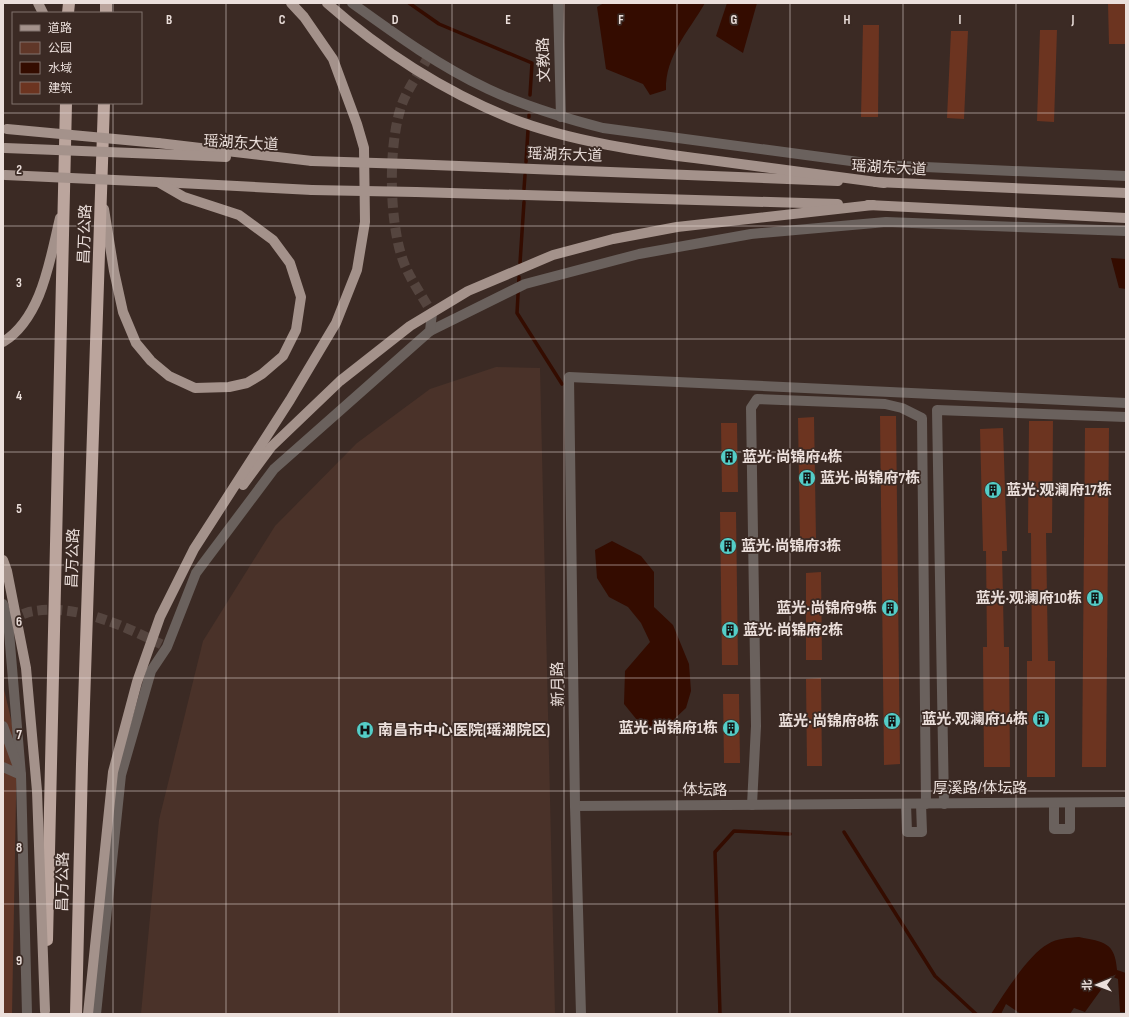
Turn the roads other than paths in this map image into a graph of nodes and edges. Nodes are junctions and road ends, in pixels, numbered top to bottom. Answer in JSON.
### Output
{"nodes":[{"id":1,"x":38,"y":3,"type":"edge"},
{"id":2,"x":291,"y":3,"type":"edge"},
{"id":3,"x":327,"y":3,"type":"edge"},
{"id":4,"x":352,"y":3,"type":"edge"},
{"id":5,"x":558,"y":3,"type":"edge"},
{"id":6,"x":42,"y":12,"type":"edge"},
{"id":7,"x":62,"y":104,"type":"edge"},
{"id":8,"x":66,"y":104,"type":"edge"},
{"id":9,"x":104,"y":104,"type":"edge"},
{"id":10,"x":561,"y":117,"type":"junction"},
{"id":11,"x":66,"y":124,"type":"junction"},
{"id":12,"x":5,"y":128,"type":"edge"},
{"id":13,"x":3,"y":148,"type":"edge"},
{"id":14,"x":312,"y":161,"type":"junction"},
{"id":15,"x":4,"y":175,"type":"edge"},
{"id":16,"x":1126,"y":176,"type":"edge"},
{"id":17,"x":158,"y":182,"type":"junction"},
{"id":18,"x":884,"y":183,"type":"junction"},
{"id":19,"x":1126,"y":194,"type":"edge"},
{"id":20,"x":102,"y":197,"type":"junction"},
{"id":21,"x":64,"y":203,"type":"junction"},
{"id":22,"x":873,"y":205,"type":"junction"},
{"id":23,"x":1126,"y":218,"type":"edge"},
{"id":24,"x":1126,"y":231,"type":"edge"},
{"id":25,"x":432,"y":313,"type":"junction"},
{"id":26,"x":430,"y":331,"type":"junction"},
{"id":27,"x":3,"y":342,"type":"edge"},
{"id":28,"x":1126,"y":403,"type":"edge"},
{"id":29,"x":1126,"y":417,"type":"edge"},
{"id":30,"x":194,"y":549,"type":"junction"},
{"id":31,"x":3,"y":560,"type":"edge"},
{"id":32,"x":3,"y":604,"type":"edge"},
{"id":33,"x":5,"y":621,"type":"edge"},
{"id":34,"x":3,"y":726,"type":"edge"},
{"id":35,"x":3,"y":767,"type":"edge"},
{"id":36,"x":21,"y":775,"type":"junction"},
{"id":37,"x":1126,"y":802,"type":"edge"},
{"id":38,"x":1054,"y":803,"type":"junction"},
{"id":39,"x":1070,"y":803,"type":"junction"},
{"id":40,"x":835,"y":804,"type":"joint"},
{"id":41,"x":906,"y":804,"type":"junction"},
{"id":42,"x":924,"y":804,"type":"junction"},
{"id":43,"x":944,"y":804,"type":"junction"},
{"id":44,"x":752,"y":805,"type":"junction"},
{"id":45,"x":575,"y":806,"type":"junction"},
{"id":46,"x":45,"y":1013,"type":"edge"},
{"id":47,"x":27,"y":1014,"type":"edge"},
{"id":48,"x":76,"y":1014,"type":"edge"},
{"id":49,"x":88,"y":1014,"type":"edge"},
{"id":50,"x":96,"y":1014,"type":"edge"},
{"id":51,"x":581,"y":1014,"type":"edge"}],
"edges":[{"from":1,"to":6,"type":"main road"},
{"from":2,"to":30,"type":"main road"},
{"from":3,"to":18,"type":"main road","bridge":true},
{"from":4,"to":10,"type":"street"},
{"from":5,"to":10,"type":"street","name":"文教路"},
{"from":7,"to":11,"type":"main road"},
{"from":8,"to":11,"type":"highway","name":"昌万公路"},
{"from":9,"to":20,"type":"highway","name":"昌万公路"},
{"from":10,"to":16,"type":"street"},
{"from":11,"to":21,"type":"highway","name":"昌万公路"},
{"from":12,"to":14,"type":"main road","bridge":true},
{"from":13,"to":14,"type":"main road","name":"瑶湖东大道","bridge":true},
{"from":14,"to":18,"type":"main road","name":"瑶湖东大道","bridge":true},
{"from":15,"to":17,"type":"main road","bridge":true},
{"from":17,"to":20,"type":"main road"},
{"from":17,"to":22,"type":"main road","bridge":true},
{"from":18,"to":19,"type":"main road","name":"瑶湖东大道"},
{"from":20,"to":48,"type":"highway","name":"昌万公路"},
{"from":21,"to":27,"type":"main road"},
{"from":21,"to":46,"type":"highway","name":"昌万公路"},
{"from":22,"to":23,"type":"main road"},
{"from":22,"to":25,"type":"main road"},
{"from":24,"to":26,"type":"street"},
{"from":25,"to":26,"type":"street"},
{"from":25,"to":30,"type":"main road"},
{"from":26,"to":50,"type":"street"},
{"from":28,"to":45,"type":"street","name":"新月路"},
{"from":29,"to":43,"type":"street"},
{"from":30,"to":49,"type":"main road"},
{"from":31,"to":46,"type":"main road","bridge":true},
{"from":32,"to":33,"type":"street"},
{"from":33,"to":36,"type":"street"},
{"from":34,"to":36,"type":"street"},
{"from":35,"to":36,"type":"street"},
{"from":36,"to":47,"type":"street"},
{"from":37,"to":39,"type":"street","name":"厚溪路/体坛路"},
{"from":38,"to":39,"type":"street","name":"厚溪路/体坛路"},
{"from":38,"to":39,"type":"street"},
{"from":38,"to":43,"type":"street","name":"厚溪路/体坛路"},
{"from":40,"to":41,"type":"street","name":"厚溪路/体坛路"},
{"from":40,"to":44,"type":"street","name":"体坛路"},
{"from":41,"to":42,"type":"street","name":"厚溪路/体坛路"},
{"from":41,"to":42,"type":"street"},
{"from":42,"to":43,"type":"street","name":"厚溪路/体坛路"},
{"from":42,"to":44,"type":"street"},
{"from":44,"to":45,"type":"street","name":"体坛路"},
{"from":45,"to":51,"type":"street","name":"新月路"}]}
